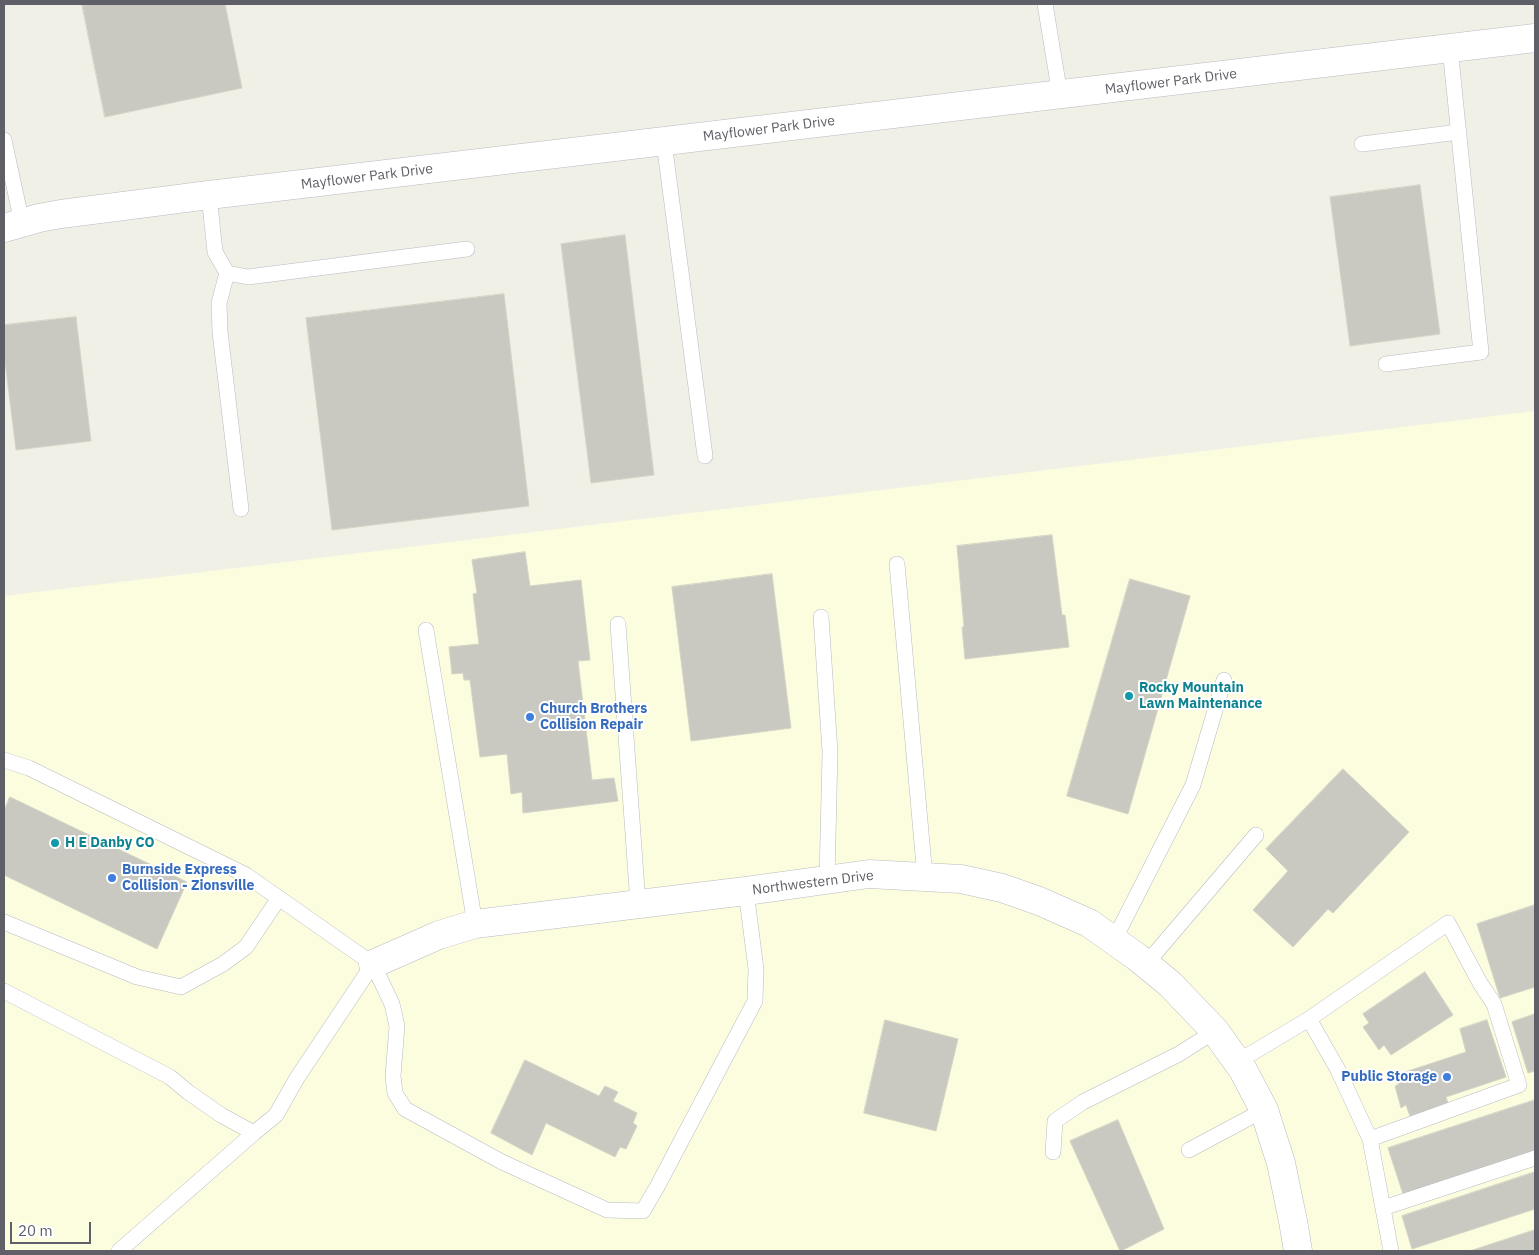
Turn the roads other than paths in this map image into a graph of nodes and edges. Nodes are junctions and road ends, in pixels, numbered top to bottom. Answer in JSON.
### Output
{"nodes":[{"id":1,"x":1045,"y":4,"type":"edge"},
{"id":2,"x":1535,"y":38,"type":"edge"},
{"id":3,"x":1450,"y":48,"type":"junction"},
{"id":4,"x":1060,"y":95,"type":"junction"},
{"id":5,"x":1459,"y":132,"type":"junction"},
{"id":6,"x":4,"y":140,"type":"edge"},
{"id":7,"x":664,"y":142,"type":"junction"},
{"id":8,"x":1362,"y":144,"type":"dead end"},
{"id":9,"x":209,"y":195,"type":"junction"},
{"id":10,"x":13,"y":225,"type":"edge"},
{"id":11,"x":467,"y":248,"type":"dead end"},
{"id":12,"x":227,"y":274,"type":"junction"},
{"id":13,"x":1386,"y":364,"type":"dead end"},
{"id":14,"x":705,"y":456,"type":"dead end"},
{"id":15,"x":241,"y":509,"type":"dead end"},
{"id":16,"x":897,"y":564,"type":"dead end"},
{"id":17,"x":821,"y":617,"type":"dead end"},
{"id":18,"x":618,"y":624,"type":"dead end"},
{"id":19,"x":426,"y":630,"type":"dead end"},
{"id":20,"x":1224,"y":680,"type":"dead end"},
{"id":21,"x":4,"y":760,"type":"edge"},
{"id":22,"x":1256,"y":835,"type":"dead end"},
{"id":23,"x":925,"y":877,"type":"junction"},
{"id":24,"x":827,"y":880,"type":"junction"},
{"id":25,"x":746,"y":891,"type":"junction"},
{"id":26,"x":279,"y":898,"type":"junction"},
{"id":27,"x":638,"y":904,"type":"junction"},
{"id":28,"x":4,"y":922,"type":"edge"},
{"id":29,"x":475,"y":924,"type":"junction"},
{"id":30,"x":1114,"y":940,"type":"junction"},
{"id":31,"x":373,"y":964,"type":"junction"},
{"id":32,"x":1146,"y":964,"type":"junction"},
{"id":33,"x":4,"y":992,"type":"edge"},
{"id":34,"x":1310,"y":1019,"type":"junction"},
{"id":35,"x":1215,"y":1031,"type":"junction"},
{"id":36,"x":1237,"y":1062,"type":"junction"},
{"id":37,"x":1264,"y":1110,"type":"junction"},
{"id":38,"x":254,"y":1133,"type":"junction"},
{"id":39,"x":1370,"y":1139,"type":"junction"},
{"id":40,"x":1189,"y":1150,"type":"dead end"},
{"id":41,"x":1053,"y":1152,"type":"dead end"},
{"id":42,"x":1535,"y":1158,"type":"edge"},
{"id":43,"x":1384,"y":1208,"type":"junction"},
{"id":44,"x":119,"y":1251,"type":"edge"},
{"id":45,"x":1298,"y":1251,"type":"edge"},
{"id":46,"x":1391,"y":1251,"type":"edge"}],
"edges":[{"from":1,"to":4,"type":"lane"},
{"from":2,"to":3,"type":"street","name":"Mayflower Park Drive"},
{"from":3,"to":4,"type":"street","name":"Mayflower Park Drive"},
{"from":3,"to":5,"type":"lane"},
{"from":4,"to":7,"type":"street","name":"Mayflower Park Drive"},
{"from":5,"to":8,"type":"lane"},
{"from":5,"to":13,"type":"lane"},
{"from":6,"to":10,"type":"lane"},
{"from":7,"to":9,"type":"street","name":"Mayflower Park Drive"},
{"from":7,"to":14,"type":"lane"},
{"from":9,"to":10,"type":"street","name":"Mayflower Park Drive"},
{"from":9,"to":12,"type":"lane"},
{"from":11,"to":12,"type":"lane"},
{"from":12,"to":15,"type":"lane"},
{"from":16,"to":23,"type":"lane"},
{"from":17,"to":24,"type":"lane"},
{"from":18,"to":27,"type":"lane"},
{"from":19,"to":29,"type":"lane"},
{"from":20,"to":30,"type":"lane"},
{"from":21,"to":26,"type":"lane"},
{"from":22,"to":32,"type":"lane"},
{"from":23,"to":24,"type":"street","name":"Northwestern Drive"},
{"from":23,"to":30,"type":"street","name":"Northwestern Drive"},
{"from":24,"to":25,"type":"street","name":"Northwestern Drive"},
{"from":25,"to":27,"type":"street","name":"Northwestern Drive"},
{"from":25,"to":31,"type":"lane"},
{"from":26,"to":28,"type":"lane"},
{"from":26,"to":31,"type":"lane"},
{"from":27,"to":29,"type":"street","name":"Northwestern Drive"},
{"from":29,"to":31,"type":"street","name":"Northwestern Drive"},
{"from":30,"to":32,"type":"street","name":"Northwestern Drive"},
{"from":31,"to":38,"type":"lane"},
{"from":32,"to":35,"type":"street","name":"Northwestern Drive"},
{"from":33,"to":38,"type":"lane"},
{"from":34,"to":36,"type":"lane"},
{"from":34,"to":39,"type":"lane"},
{"from":34,"to":39,"type":"lane"},
{"from":35,"to":36,"type":"street","name":"Northwestern Drive"},
{"from":35,"to":41,"type":"lane"},
{"from":36,"to":37,"type":"street","name":"Northwestern Drive"},
{"from":37,"to":40,"type":"lane"},
{"from":37,"to":45,"type":"street","name":"Northwestern Drive"},
{"from":38,"to":44,"type":"lane"},
{"from":39,"to":43,"type":"lane"},
{"from":42,"to":43,"type":"lane"},
{"from":43,"to":46,"type":"lane"}]}
